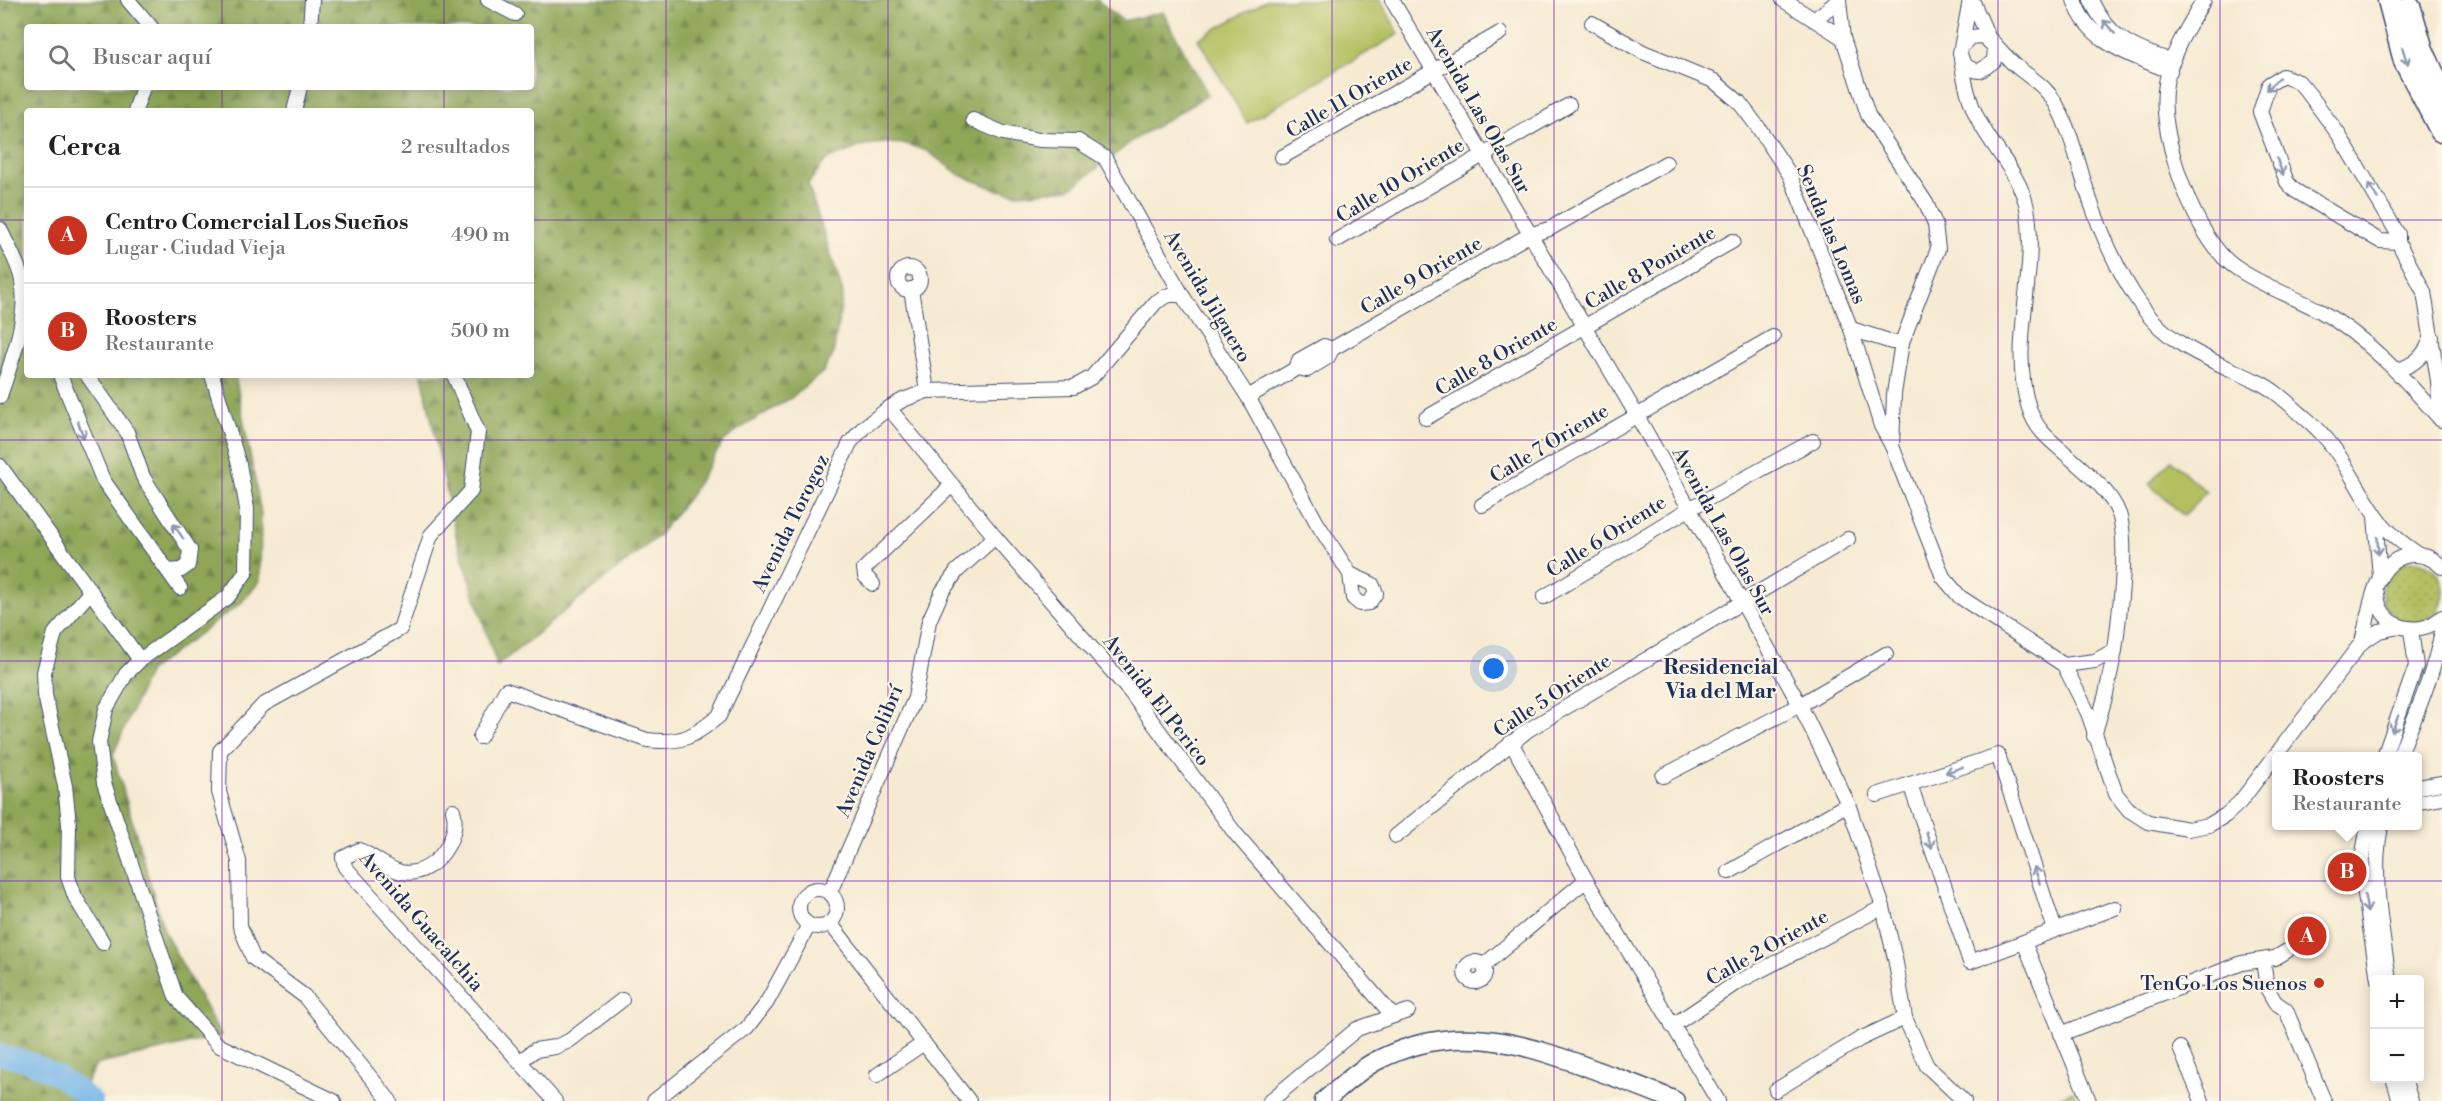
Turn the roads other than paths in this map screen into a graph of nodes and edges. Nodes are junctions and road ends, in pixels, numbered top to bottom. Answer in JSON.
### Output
{"nodes":[{"id":1,"x":128,"y":0,"type":"edge"},
{"id":2,"x":312,"y":0,"type":"edge"},
{"id":3,"x":488,"y":0,"type":"edge"},
{"id":4,"x":1392,"y":0,"type":"edge"},
{"id":5,"x":1784,"y":0,"type":"edge"},
{"id":6,"x":1839,"y":0,"type":"edge"},
{"id":7,"x":1971,"y":0,"type":"edge"},
{"id":8,"x":2074,"y":0,"type":"edge"},
{"id":9,"x":2091,"y":0,"type":"edge"},
{"id":10,"x":2204,"y":0,"type":"edge"},
{"id":11,"x":2393,"y":4,"type":"edge"},
{"id":12,"x":515,"y":14,"type":"dead end"},
{"id":13,"x":1814,"y":20,"type":"junction"},
{"id":14,"x":1592,"y":23,"type":"dead end"},
{"id":15,"x":148,"y":24,"type":"edge"},
{"id":16,"x":310,"y":24,"type":"edge"},
{"id":17,"x":1500,"y":33,"type":"dead end"},
{"id":18,"x":1843,"y":38,"type":"junction"},
{"id":19,"x":1991,"y":40,"type":"junction"},
{"id":20,"x":1961,"y":53,"type":"junction"},
{"id":21,"x":2171,"y":66,"type":"junction"},
{"id":22,"x":1988,"y":68,"type":"junction"},
{"id":23,"x":2020,"y":69,"type":"junction"},
{"id":24,"x":1434,"y":70,"type":"junction"},
{"id":25,"x":142,"y":90,"type":"edge"},
{"id":26,"x":299,"y":90,"type":"edge"},
{"id":27,"x":2442,"y":96,"type":"edge"},
{"id":28,"x":1971,"y":99,"type":"junction"},
{"id":29,"x":1569,"y":105,"type":"dead end"},
{"id":30,"x":136,"y":108,"type":"edge"},
{"id":31,"x":295,"y":108,"type":"edge"},
{"id":32,"x":973,"y":120,"type":"dead end"},
{"id":33,"x":2442,"y":130,"type":"edge"},
{"id":34,"x":1483,"y":153,"type":"junction"},
{"id":35,"x":1282,"y":157,"type":"dead end"},
{"id":36,"x":1666,"y":163,"type":"dead end"},
{"id":37,"x":0,"y":229,"type":"edge"},
{"id":38,"x":1529,"y":235,"type":"junction"},
{"id":39,"x":1337,"y":240,"type":"dead end"},
{"id":40,"x":1733,"y":241,"type":"dead end"},
{"id":41,"x":2398,"y":242,"type":"junction"},
{"id":42,"x":24,"y":288,"type":"edge"},
{"id":43,"x":911,"y":289,"type":"dead end"},
{"id":44,"x":1182,"y":295,"type":"junction"},
{"id":45,"x":24,"y":321,"type":"edge"},
{"id":46,"x":1586,"y":327,"type":"junction"},
{"id":47,"x":1851,"y":329,"type":"junction"},
{"id":48,"x":1773,"y":337,"type":"dead end"},
{"id":49,"x":2432,"y":337,"type":"junction"},
{"id":50,"x":1902,"y":342,"type":"junction"},
{"id":51,"x":2395,"y":370,"type":"junction"},
{"id":52,"x":61,"y":378,"type":"edge"},
{"id":53,"x":89,"y":378,"type":"edge"},
{"id":54,"x":213,"y":378,"type":"edge"},
{"id":55,"x":455,"y":378,"type":"edge"},
{"id":56,"x":927,"y":390,"type":"junction"},
{"id":57,"x":0,"y":396,"type":"edge"},
{"id":58,"x":1248,"y":397,"type":"junction"},
{"id":59,"x":890,"y":408,"type":"junction"},
{"id":60,"x":1636,"y":414,"type":"junction"},
{"id":61,"x":1426,"y":418,"type":"dead end"},
{"id":62,"x":2441,"y":420,"type":"edge"},
{"id":63,"x":1813,"y":441,"type":"dead end"},
{"id":64,"x":1892,"y":446,"type":"junction"},
{"id":65,"x":0,"y":466,"type":"edge"},
{"id":66,"x":952,"y":485,"type":"junction"},
{"id":67,"x":1482,"y":505,"type":"dead end"},
{"id":68,"x":1689,"y":509,"type":"junction"},
{"id":69,"x":2375,"y":516,"type":"junction"},
{"id":70,"x":995,"y":537,"type":"junction"},
{"id":71,"x":1848,"y":539,"type":"dead end"},
{"id":72,"x":2442,"y":549,"type":"edge"},
{"id":73,"x":2424,"y":556,"type":"junction"},
{"id":74,"x":2442,"y":567,"type":"edge"},
{"id":75,"x":169,"y":572,"type":"junction"},
{"id":76,"x":1350,"y":574,"type":"dead end"},
{"id":77,"x":2378,"y":582,"type":"junction"},
{"id":78,"x":873,"y":584,"type":"dead end"},
{"id":79,"x":180,"y":588,"type":"dead end"},
{"id":80,"x":91,"y":591,"type":"junction"},
{"id":81,"x":1544,"y":597,"type":"dead end"},
{"id":82,"x":1740,"y":603,"type":"junction"},
{"id":83,"x":2442,"y":617,"type":"edge"},
{"id":84,"x":2405,"y":628,"type":"junction"},
{"id":85,"x":2442,"y":631,"type":"edge"},
{"id":86,"x":2362,"y":642,"type":"junction"},
{"id":87,"x":2115,"y":650,"type":"junction"},
{"id":88,"x":1886,"y":654,"type":"dead end"},
{"id":89,"x":140,"y":660,"type":"junction"},
{"id":90,"x":2064,"y":665,"type":"junction"},
{"id":91,"x":1800,"y":705,"type":"junction"},
{"id":92,"x":2094,"y":736,"type":"junction"},
{"id":93,"x":480,"y":737,"type":"dead end"},
{"id":94,"x":1511,"y":742,"type":"junction"},
{"id":95,"x":2278,"y":752,"type":"edge"},
{"id":96,"x":2385,"y":752,"type":"edge"},
{"id":97,"x":2401,"y":752,"type":"edge"},
{"id":98,"x":2272,"y":760,"type":"edge"},
{"id":99,"x":1663,"y":776,"type":"dead end"},
{"id":100,"x":2442,"y":783,"type":"edge"},
{"id":101,"x":1910,"y":784,"type":"junction"},
{"id":102,"x":2422,"y":786,"type":"edge"},
{"id":103,"x":1877,"y":795,"type":"dead end"},
{"id":104,"x":2442,"y":798,"type":"edge"},
{"id":105,"x":2422,"y":800,"type":"edge"},
{"id":106,"x":1848,"y":804,"type":"junction"},
{"id":107,"x":453,"y":810,"type":"dead end"},
{"id":108,"x":2367,"y":830,"type":"edge"},
{"id":109,"x":2380,"y":830,"type":"edge"},
{"id":110,"x":1396,"y":836,"type":"dead end"},
{"id":111,"x":1729,"y":872,"type":"dead end"},
{"id":112,"x":1586,"y":880,"type":"junction"},
{"id":113,"x":830,"y":892,"type":"junction"},
{"id":114,"x":1883,"y":907,"type":"junction"},
{"id":115,"x":2115,"y":908,"type":"dead end"},
{"id":116,"x":830,"y":922,"type":"junction"},
{"id":117,"x":809,"y":925,"type":"junction"},
{"id":118,"x":2055,"y":930,"type":"junction"},
{"id":119,"x":2024,"y":942,"type":"junction"},
{"id":120,"x":103,"y":944,"type":"dead end"},
{"id":121,"x":2287,"y":951,"type":"dead end"},
{"id":122,"x":2263,"y":960,"type":"junction"},
{"id":123,"x":1484,"y":965,"type":"dead end"},
{"id":124,"x":2377,"y":975,"type":"edge"},
{"id":125,"x":2388,"y":975,"type":"edge"},
{"id":126,"x":622,"y":1000,"type":"dead end"},
{"id":127,"x":1408,"y":1011,"type":"dead end"},
{"id":128,"x":1393,"y":1016,"type":"junction"},
{"id":129,"x":1905,"y":1018,"type":"junction"},
{"id":130,"x":1672,"y":1026,"type":"junction"},
{"id":131,"x":2061,"y":1034,"type":"junction"},
{"id":132,"x":924,"y":1043,"type":"junction"},
{"id":133,"x":2180,"y":1048,"type":"dead end"},
{"id":134,"x":519,"y":1062,"type":"junction"},
{"id":135,"x":877,"y":1075,"type":"dead end"},
{"id":136,"x":2395,"y":1083,"type":"edge"},
{"id":137,"x":2406,"y":1083,"type":"edge"},
{"id":138,"x":1776,"y":1090,"type":"dead end"},
{"id":139,"x":334,"y":1101,"type":"edge"},
{"id":140,"x":390,"y":1101,"type":"edge"},
{"id":141,"x":555,"y":1101,"type":"edge"},
{"id":142,"x":654,"y":1101,"type":"edge"},
{"id":143,"x":969,"y":1101,"type":"edge"},
{"id":144,"x":1270,"y":1101,"type":"edge"},
{"id":145,"x":1324,"y":1101,"type":"edge"},
{"id":146,"x":1675,"y":1101,"type":"edge"},
{"id":147,"x":1718,"y":1101,"type":"edge"},
{"id":148,"x":1964,"y":1101,"type":"edge"},
{"id":149,"x":2089,"y":1101,"type":"edge"},
{"id":150,"x":2202,"y":1101,"type":"edge"},
{"id":151,"x":2324,"y":1101,"type":"edge"},
{"id":152,"x":2400,"y":1101,"type":"edge"},
{"id":153,"x":2411,"y":1101,"type":"edge"}],
"edges":[{"from":1,"to":15,"type":"street"},
{"from":2,"to":16,"type":"street"},
{"from":3,"to":12,"type":"street"},
{"from":4,"to":24,"type":"street","name":"Avenida Las Olas Sur"},
{"from":5,"to":13,"type":"street"},
{"from":6,"to":13,"type":"street"},
{"from":6,"to":18,"type":"street"},
{"from":7,"to":19,"type":"street"},
{"from":7,"to":20,"type":"street"},
{"from":8,"to":21,"type":"street"},
{"from":21,"to":9,"type":"street","one_way":true},
{"from":10,"to":21,"type":"street"},
{"from":11,"to":27,"type":"highway"},
{"from":11,"to":33,"type":"highway","one_way":true},
{"from":13,"to":18,"type":"street"},
{"from":14,"to":47,"type":"street","name":"Senda las Lomas"},
{"from":17,"to":24,"type":"street","name":"Calle 11 Oriente"},
{"from":18,"to":50,"type":"street"},
{"from":19,"to":20,"type":"street"},
{"from":19,"to":22,"type":"street"},
{"from":19,"to":23,"type":"street"},
{"from":20,"to":22,"type":"street"},
{"from":20,"to":28,"type":"street"},
{"from":21,"to":51,"type":"street"},
{"from":22,"to":23,"type":"street"},
{"from":22,"to":28,"type":"street"},
{"from":23,"to":69,"type":"street"},
{"from":24,"to":34,"type":"street","name":"Avenida Las Olas Sur"},
{"from":24,"to":35,"type":"street","name":"Calle 11 Oriente"},
{"from":25,"to":30,"type":"street"},
{"from":26,"to":31,"type":"street"},
{"from":28,"to":87,"type":"street"},
{"from":29,"to":34,"type":"street","name":"Calle 10 Oriente"},
{"from":32,"to":44,"type":"street","name":"Avenida Jilguero"},
{"from":34,"to":38,"type":"street","name":"Avenida Las Olas Sur"},
{"from":34,"to":39,"type":"street","name":"Calle 10 Oriente"},
{"from":36,"to":38,"type":"street","name":"Calle 9 Oriente"},
{"from":37,"to":42,"type":"street"},
{"from":38,"to":46,"type":"street","name":"Avenida Las Olas Sur"},
{"from":38,"to":58,"type":"street","name":"Calle 9 Oriente"},
{"from":40,"to":46,"type":"street","name":"Calle 8 Poniente"},
{"from":41,"to":41,"type":"street","one_way":true},
{"from":41,"to":49,"type":"street"},
{"from":43,"to":56,"type":"street"},
{"from":44,"to":56,"type":"street","name":"Avenida Torogoz"},
{"from":44,"to":58,"type":"street","name":"Avenida Jilguero"},
{"from":45,"to":57,"type":"street"},
{"from":46,"to":60,"type":"street","name":"Avenida Las Olas Sur"},
{"from":46,"to":61,"type":"street","name":"Calle 8 Oriente"},
{"from":47,"to":50,"type":"street"},
{"from":47,"to":64,"type":"street","name":"Senda las Lomas"},
{"from":48,"to":60,"type":"street","name":"Calle 7 Oriente"},
{"from":49,"to":51,"type":"street"},
{"from":49,"to":62,"type":"street"},
{"from":50,"to":64,"type":"street"},
{"from":51,"to":62,"type":"street"},
{"from":52,"to":75,"type":"street","one_way":true},
{"from":75,"to":53,"type":"street","one_way":true},
{"from":54,"to":89,"type":"street"},
{"from":55,"to":140,"type":"street"},
{"from":56,"to":59,"type":"street","name":"Avenida Torogoz"},
{"from":58,"to":76,"type":"street","name":"Avenida Jilguero"},
{"from":59,"to":66,"type":"street","name":"Avenida El Perico"},
{"from":59,"to":93,"type":"street","name":"Avenida Torogoz"},
{"from":60,"to":67,"type":"street","name":"Calle 7 Oriente"},
{"from":60,"to":68,"type":"street","name":"Avenida Las Olas Sur"},
{"from":63,"to":68,"type":"street","name":"Calle 6 Oriente"},
{"from":64,"to":90,"type":"street","name":"Senda las Lomas"},
{"from":65,"to":80,"type":"street"},
{"from":66,"to":70,"type":"street","name":"Avenida El Perico"},
{"from":66,"to":78,"type":"street"},
{"from":68,"to":81,"type":"street","name":"Calle 6 Oriente"},
{"from":68,"to":82,"type":"street","name":"Avenida Las Olas Sur"},
{"from":69,"to":73,"type":"street"},
{"from":69,"to":77,"type":"street","one_way":true},
{"from":70,"to":113,"type":"street","name":"Avenida Colibrí"},
{"from":70,"to":128,"type":"street","name":"Avenida El Perico"},
{"from":71,"to":82,"type":"street","name":"Calle 5 Oriente"},
{"from":72,"to":73,"type":"street"},
{"from":73,"to":74,"type":"street"},
{"from":73,"to":77,"type":"street"},
{"from":75,"to":79,"type":"street"},
{"from":77,"to":84,"type":"street"},
{"from":77,"to":86,"type":"street"},
{"from":80,"to":89,"type":"street"},
{"from":80,"to":120,"type":"street"},
{"from":82,"to":91,"type":"street","name":"Avenida Las Olas Sur"},
{"from":82,"to":94,"type":"street","name":"Calle 5 Oriente"},
{"from":83,"to":84,"type":"street"},
{"from":84,"to":86,"type":"street"},
{"from":84,"to":96,"type":"street","one_way":true},
{"from":85,"to":97,"type":"street"},
{"from":86,"to":95,"type":"street"},
{"from":87,"to":90,"type":"street"},
{"from":87,"to":92,"type":"street"},
{"from":88,"to":91,"type":"street"},
{"from":89,"to":139,"type":"street"},
{"from":90,"to":92,"type":"street"},
{"from":91,"to":99,"type":"street"},
{"from":91,"to":106,"type":"street","name":"Avenida Las Olas Sur"},
{"from":92,"to":98,"type":"street"},
{"from":94,"to":110,"type":"street","name":"Calle 5 Oriente"},
{"from":94,"to":112,"type":"street"},
{"from":100,"to":102,"type":"street"},
{"from":101,"to":103,"type":"street"},
{"from":118,"to":101,"type":"street","one_way":true},
{"from":101,"to":119,"type":"street","one_way":true},
{"from":104,"to":105,"type":"street"},
{"from":106,"to":111,"type":"street"},
{"from":106,"to":114,"type":"street","name":"Avenida Las Olas Sur"},
{"from":107,"to":134,"type":"street","name":"Avenida Guacalchia"},
{"from":108,"to":124,"type":"street","one_way":true},
{"from":109,"to":125,"type":"street"},
{"from":112,"to":123,"type":"street"},
{"from":112,"to":130,"type":"street"},
{"from":113,"to":116,"type":"street"},
{"from":113,"to":117,"type":"street"},
{"from":114,"to":129,"type":"street","name":"Avenida Las Olas Sur"},
{"from":114,"to":130,"type":"street","name":"Calle 2 Oriente"},
{"from":115,"to":118,"type":"street"},
{"from":116,"to":117,"type":"street"},
{"from":116,"to":132,"type":"street"},
{"from":117,"to":142,"type":"street"},
{"from":118,"to":119,"type":"street"},
{"from":119,"to":131,"type":"street"},
{"from":121,"to":122,"type":"street"},
{"from":122,"to":131,"type":"street"},
{"from":122,"to":151,"type":"street"},
{"from":126,"to":134,"type":"street"},
{"from":127,"to":128,"type":"street"},
{"from":128,"to":144,"type":"street"},
{"from":129,"to":138,"type":"street"},
{"from":129,"to":148,"type":"street","name":"Avenida Las Olas Sur"},
{"from":130,"to":147,"type":"street"},
{"from":131,"to":149,"type":"street"},
{"from":132,"to":135,"type":"street"},
{"from":132,"to":143,"type":"street"},
{"from":133,"to":150,"type":"street"},
{"from":134,"to":141,"type":"street","name":"Avenida Guacalchia"},
{"from":136,"to":152,"type":"street"},
{"from":137,"to":153,"type":"street"},
{"from":145,"to":146,"type":"street"}]}
